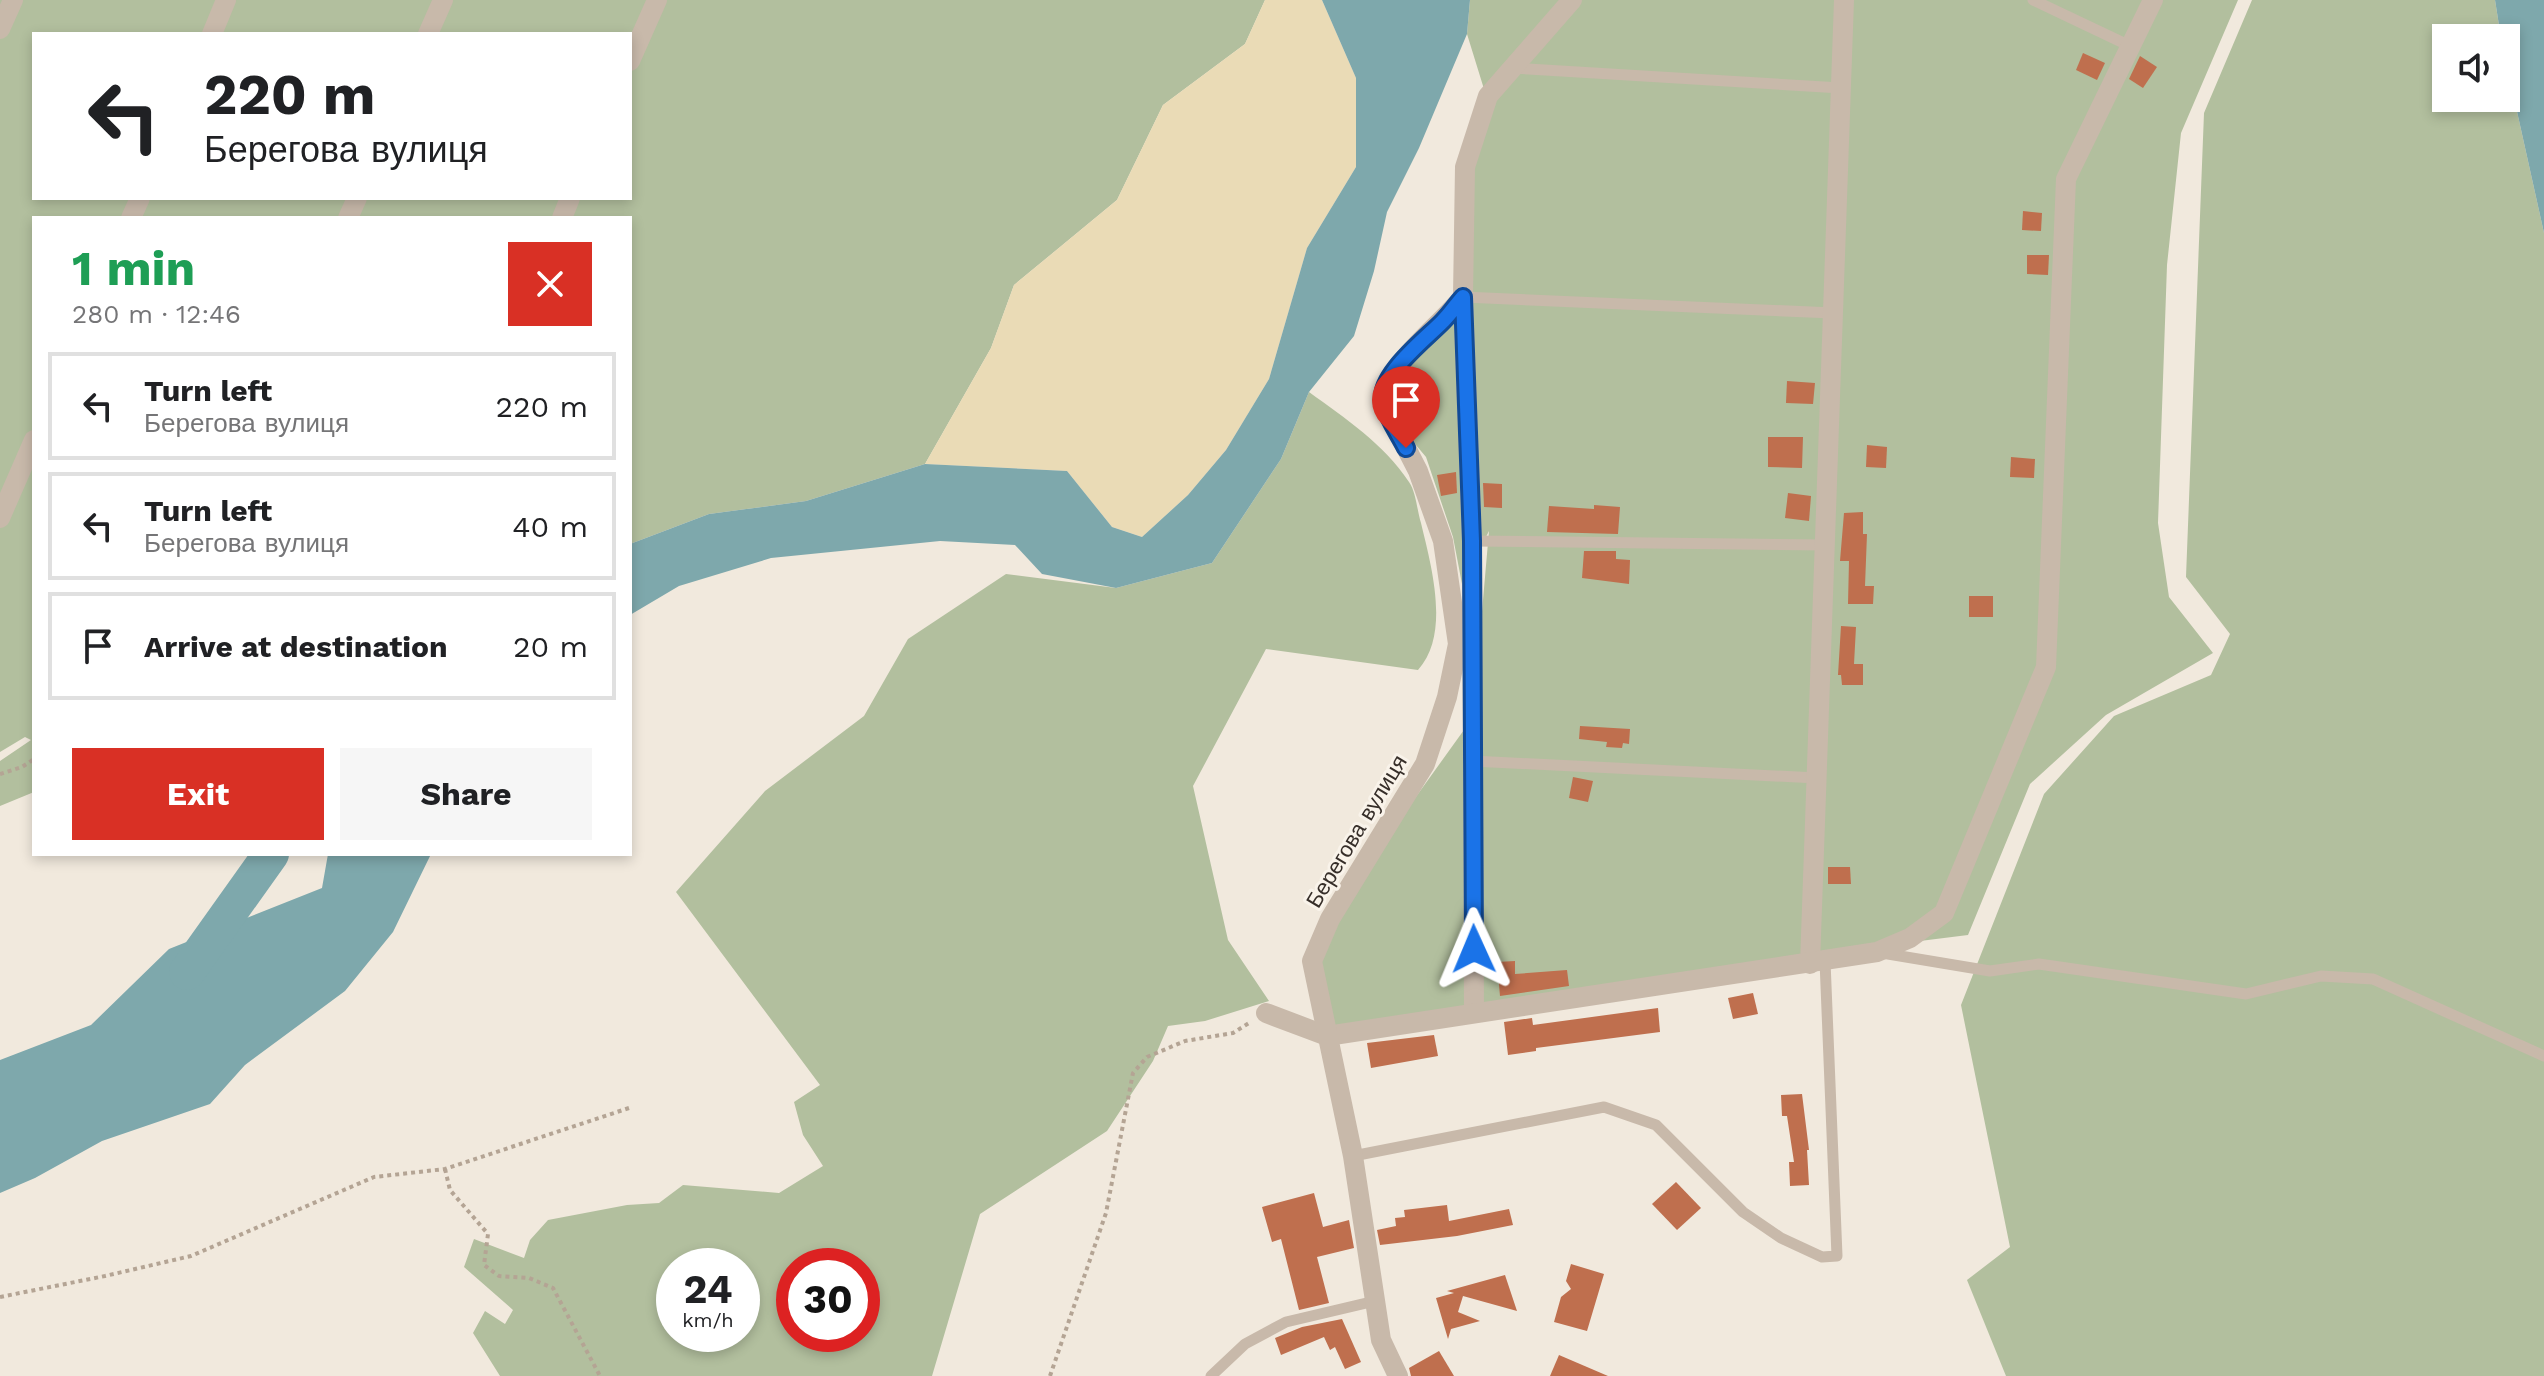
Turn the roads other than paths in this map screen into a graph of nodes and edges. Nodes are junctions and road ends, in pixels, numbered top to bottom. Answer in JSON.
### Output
{"nodes":[{"id":1,"x":13,"y":0,"type":"edge"},
{"id":2,"x":226,"y":0,"type":"edge"},
{"id":3,"x":443,"y":0,"type":"edge"},
{"id":4,"x":657,"y":0,"type":"edge"},
{"id":5,"x":1572,"y":0,"type":"edge"},
{"id":6,"x":1844,"y":0,"type":"edge"},
{"id":7,"x":2033,"y":0,"type":"edge"},
{"id":8,"x":2153,"y":0,"type":"edge"},
{"id":9,"x":0,"y":29,"type":"edge"},
{"id":10,"x":213,"y":32,"type":"edge"},
{"id":11,"x":429,"y":32,"type":"edge"},
{"id":12,"x":2130,"y":46,"type":"junction"},
{"id":13,"x":632,"y":56,"type":"edge"},
{"id":14,"x":1513,"y":68,"type":"junction"},
{"id":15,"x":1841,"y":88,"type":"junction"},
{"id":16,"x":1463,"y":297,"type":"junction"},
{"id":17,"x":1833,"y":313,"type":"junction"},
{"id":18,"x":32,"y":445,"type":"edge"},
{"id":19,"x":0,"y":518,"type":"edge"},
{"id":20,"x":1472,"y":541,"type":"junction"},
{"id":21,"x":1825,"y":545,"type":"junction"},
{"id":22,"x":1472,"y":761,"type":"junction"},
{"id":23,"x":1817,"y":778,"type":"junction"},
{"id":24,"x":1877,"y":952,"type":"junction"},
{"id":25,"x":1817,"y":962,"type":"junction"},
{"id":26,"x":1474,"y":1011,"type":"junction"},
{"id":27,"x":1266,"y":1013,"type":"road end"},
{"id":28,"x":1327,"y":1036,"type":"junction"},
{"id":29,"x":2544,"y":1056,"type":"edge"},
{"id":30,"x":1353,"y":1156,"type":"junction"},
{"id":31,"x":1375,"y":1301,"type":"junction"},
{"id":32,"x":1211,"y":1376,"type":"edge"},
{"id":33,"x":1398,"y":1376,"type":"edge"}],
"edges":[{"from":1,"to":9,"type":"street"},
{"from":2,"to":10,"type":"street"},
{"from":3,"to":11,"type":"street"},
{"from":4,"to":13,"type":"street"},
{"from":5,"to":14,"type":"street"},
{"from":6,"to":15,"type":"street"},
{"from":7,"to":12,"type":"lane"},
{"from":8,"to":12,"type":"street"},
{"from":12,"to":24,"type":"street"},
{"from":14,"to":15,"type":"lane"},
{"from":14,"to":16,"type":"street"},
{"from":15,"to":17,"type":"street"},
{"from":16,"to":17,"type":"lane"},
{"from":16,"to":20,"type":"street"},
{"from":16,"to":28,"type":"street","name":"Берегова вулиця"},
{"from":17,"to":21,"type":"street"},
{"from":18,"to":19,"type":"street"},
{"from":20,"to":21,"type":"lane"},
{"from":20,"to":22,"type":"street"},
{"from":21,"to":23,"type":"street"},
{"from":22,"to":23,"type":"lane"},
{"from":22,"to":26,"type":"street"},
{"from":23,"to":25,"type":"street"},
{"from":24,"to":25,"type":"street"},
{"from":24,"to":29,"type":"lane"},
{"from":25,"to":26,"type":"street"},
{"from":25,"to":30,"type":"lane"},
{"from":26,"to":28,"type":"street"},
{"from":27,"to":28,"type":"street"},
{"from":28,"to":30,"type":"street","name":"Берегова вулиця"},
{"from":30,"to":31,"type":"street","name":"Берегова вулиця"},
{"from":31,"to":32,"type":"lane"},
{"from":31,"to":33,"type":"street","name":"Берегова вулиця"}]}
